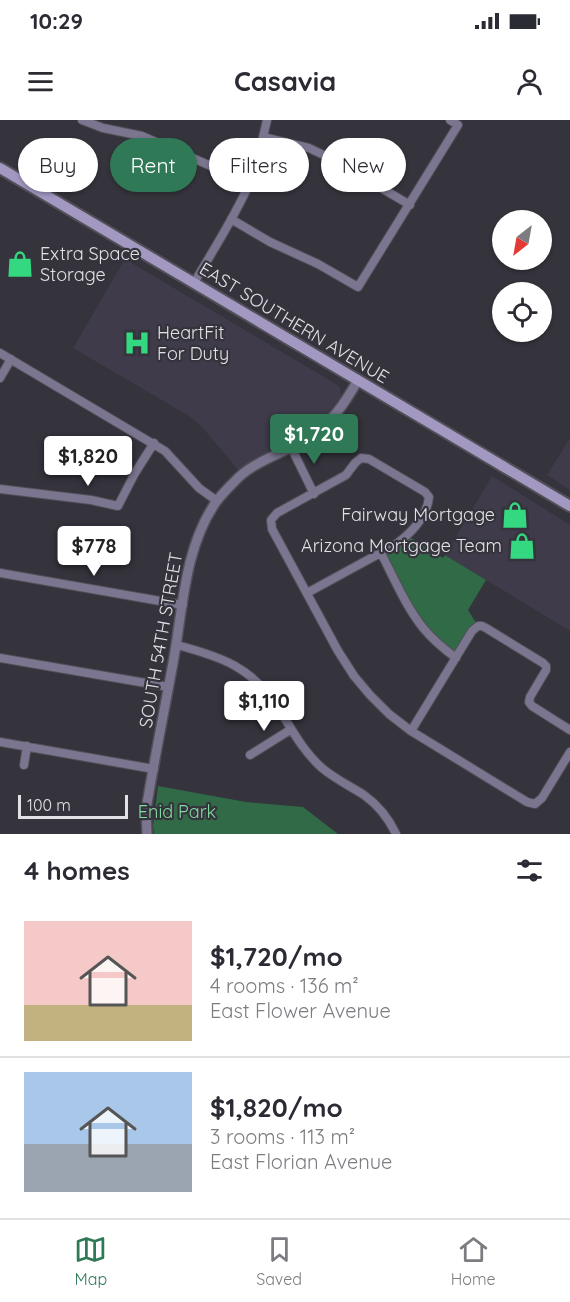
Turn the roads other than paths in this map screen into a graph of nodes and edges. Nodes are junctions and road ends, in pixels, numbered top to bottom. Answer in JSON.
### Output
{"nodes":[{"id":1,"x":81,"y":120,"type":"edge"},
{"id":2,"x":267,"y":120,"type":"edge"},
{"id":3,"x":450,"y":120,"type":"edge"},
{"id":4,"x":263,"y":137,"type":"joint"},
{"id":5,"x":147,"y":138,"type":"edge"},
{"id":6,"x":0,"y":168,"type":"edge"},
{"id":7,"x":245,"y":192,"type":"edge"},
{"id":8,"x":410,"y":205,"type":"junction"},
{"id":9,"x":231,"y":219,"type":"junction"},
{"id":10,"x":194,"y":283,"type":"junction"},
{"id":11,"x":0,"y":352,"type":"edge"},
{"id":12,"x":11,"y":359,"type":"junction"},
{"id":13,"x":0,"y":378,"type":"edge"},
{"id":14,"x":358,"y":380,"type":"junction"},
{"id":15,"x":154,"y":443,"type":"junction"},
{"id":16,"x":291,"y":447,"type":"junction"},
{"id":17,"x":0,"y":489,"type":"edge"},
{"id":18,"x":314,"y":494,"type":"junction"},
{"id":19,"x":217,"y":501,"type":"junction"},
{"id":20,"x":570,"y":506,"type":"edge"},
{"id":21,"x":381,"y":553,"type":"junction"},
{"id":22,"x":0,"y":573,"type":"edge"},
{"id":23,"x":307,"y":593,"type":"junction"},
{"id":24,"x":183,"y":605,"type":"junction"},
{"id":25,"x":177,"y":645,"type":"junction"},
{"id":26,"x":0,"y":658,"type":"edge"},
{"id":27,"x":456,"y":658,"type":"junction"},
{"id":28,"x":169,"y":687,"type":"junction"},
{"id":29,"x":290,"y":730,"type":"junction"},
{"id":30,"x":570,"y":730,"type":"edge"},
{"id":31,"x":411,"y":731,"type":"junction"},
{"id":32,"x":0,"y":742,"type":"edge"},
{"id":33,"x":27,"y":746,"type":"junction"},
{"id":34,"x":570,"y":752,"type":"edge"},
{"id":35,"x":250,"y":755,"type":"dead end"},
{"id":36,"x":567,"y":764,"type":"edge"},
{"id":37,"x":24,"y":765,"type":"dead end"},
{"id":38,"x":154,"y":769,"type":"junction"},
{"id":39,"x":147,"y":834,"type":"edge"},
{"id":40,"x":396,"y":834,"type":"edge"}],
"edges":[{"from":1,"to":5,"type":"street"},
{"from":2,"to":4,"type":"street"},
{"from":3,"to":8,"type":"street"},
{"from":4,"to":8,"type":"street"},
{"from":6,"to":10,"type":"main road","name":"EAST SOUTHERN AVENUE"},
{"from":7,"to":9,"type":"street"},
{"from":8,"to":9,"type":"street"},
{"from":9,"to":10,"type":"street"},
{"from":10,"to":14,"type":"main road","name":"EAST SOUTHERN AVENUE"},
{"from":11,"to":12,"type":"street"},
{"from":12,"to":13,"type":"street"},
{"from":12,"to":15,"type":"street"},
{"from":14,"to":16,"type":"street","name":"SOUTH 54TH STREET"},
{"from":14,"to":20,"type":"main road","name":"EAST SOUTHERN AVENUE"},
{"from":15,"to":17,"type":"street"},
{"from":15,"to":19,"type":"street"},
{"from":16,"to":18,"type":"street"},
{"from":16,"to":19,"type":"street","name":"SOUTH 54TH STREET"},
{"from":18,"to":21,"type":"street"},
{"from":18,"to":23,"type":"street"},
{"from":19,"to":24,"type":"street","name":"SOUTH 54TH STREET"},
{"from":21,"to":23,"type":"street"},
{"from":21,"to":27,"type":"street"},
{"from":22,"to":24,"type":"street"},
{"from":23,"to":31,"type":"street"},
{"from":24,"to":25,"type":"street","name":"SOUTH 54TH STREET"},
{"from":25,"to":28,"type":"street","name":"SOUTH 54TH STREET"},
{"from":25,"to":29,"type":"street"},
{"from":26,"to":28,"type":"street"},
{"from":27,"to":30,"type":"street"},
{"from":27,"to":31,"type":"street"},
{"from":28,"to":38,"type":"street","name":"SOUTH 54TH STREET"},
{"from":29,"to":35,"type":"street"},
{"from":29,"to":40,"type":"street"},
{"from":31,"to":36,"type":"street"},
{"from":32,"to":33,"type":"street"},
{"from":33,"to":37,"type":"street"},
{"from":33,"to":38,"type":"street"},
{"from":34,"to":36,"type":"street"},
{"from":38,"to":39,"type":"street","name":"SOUTH 54TH STREET"}]}
